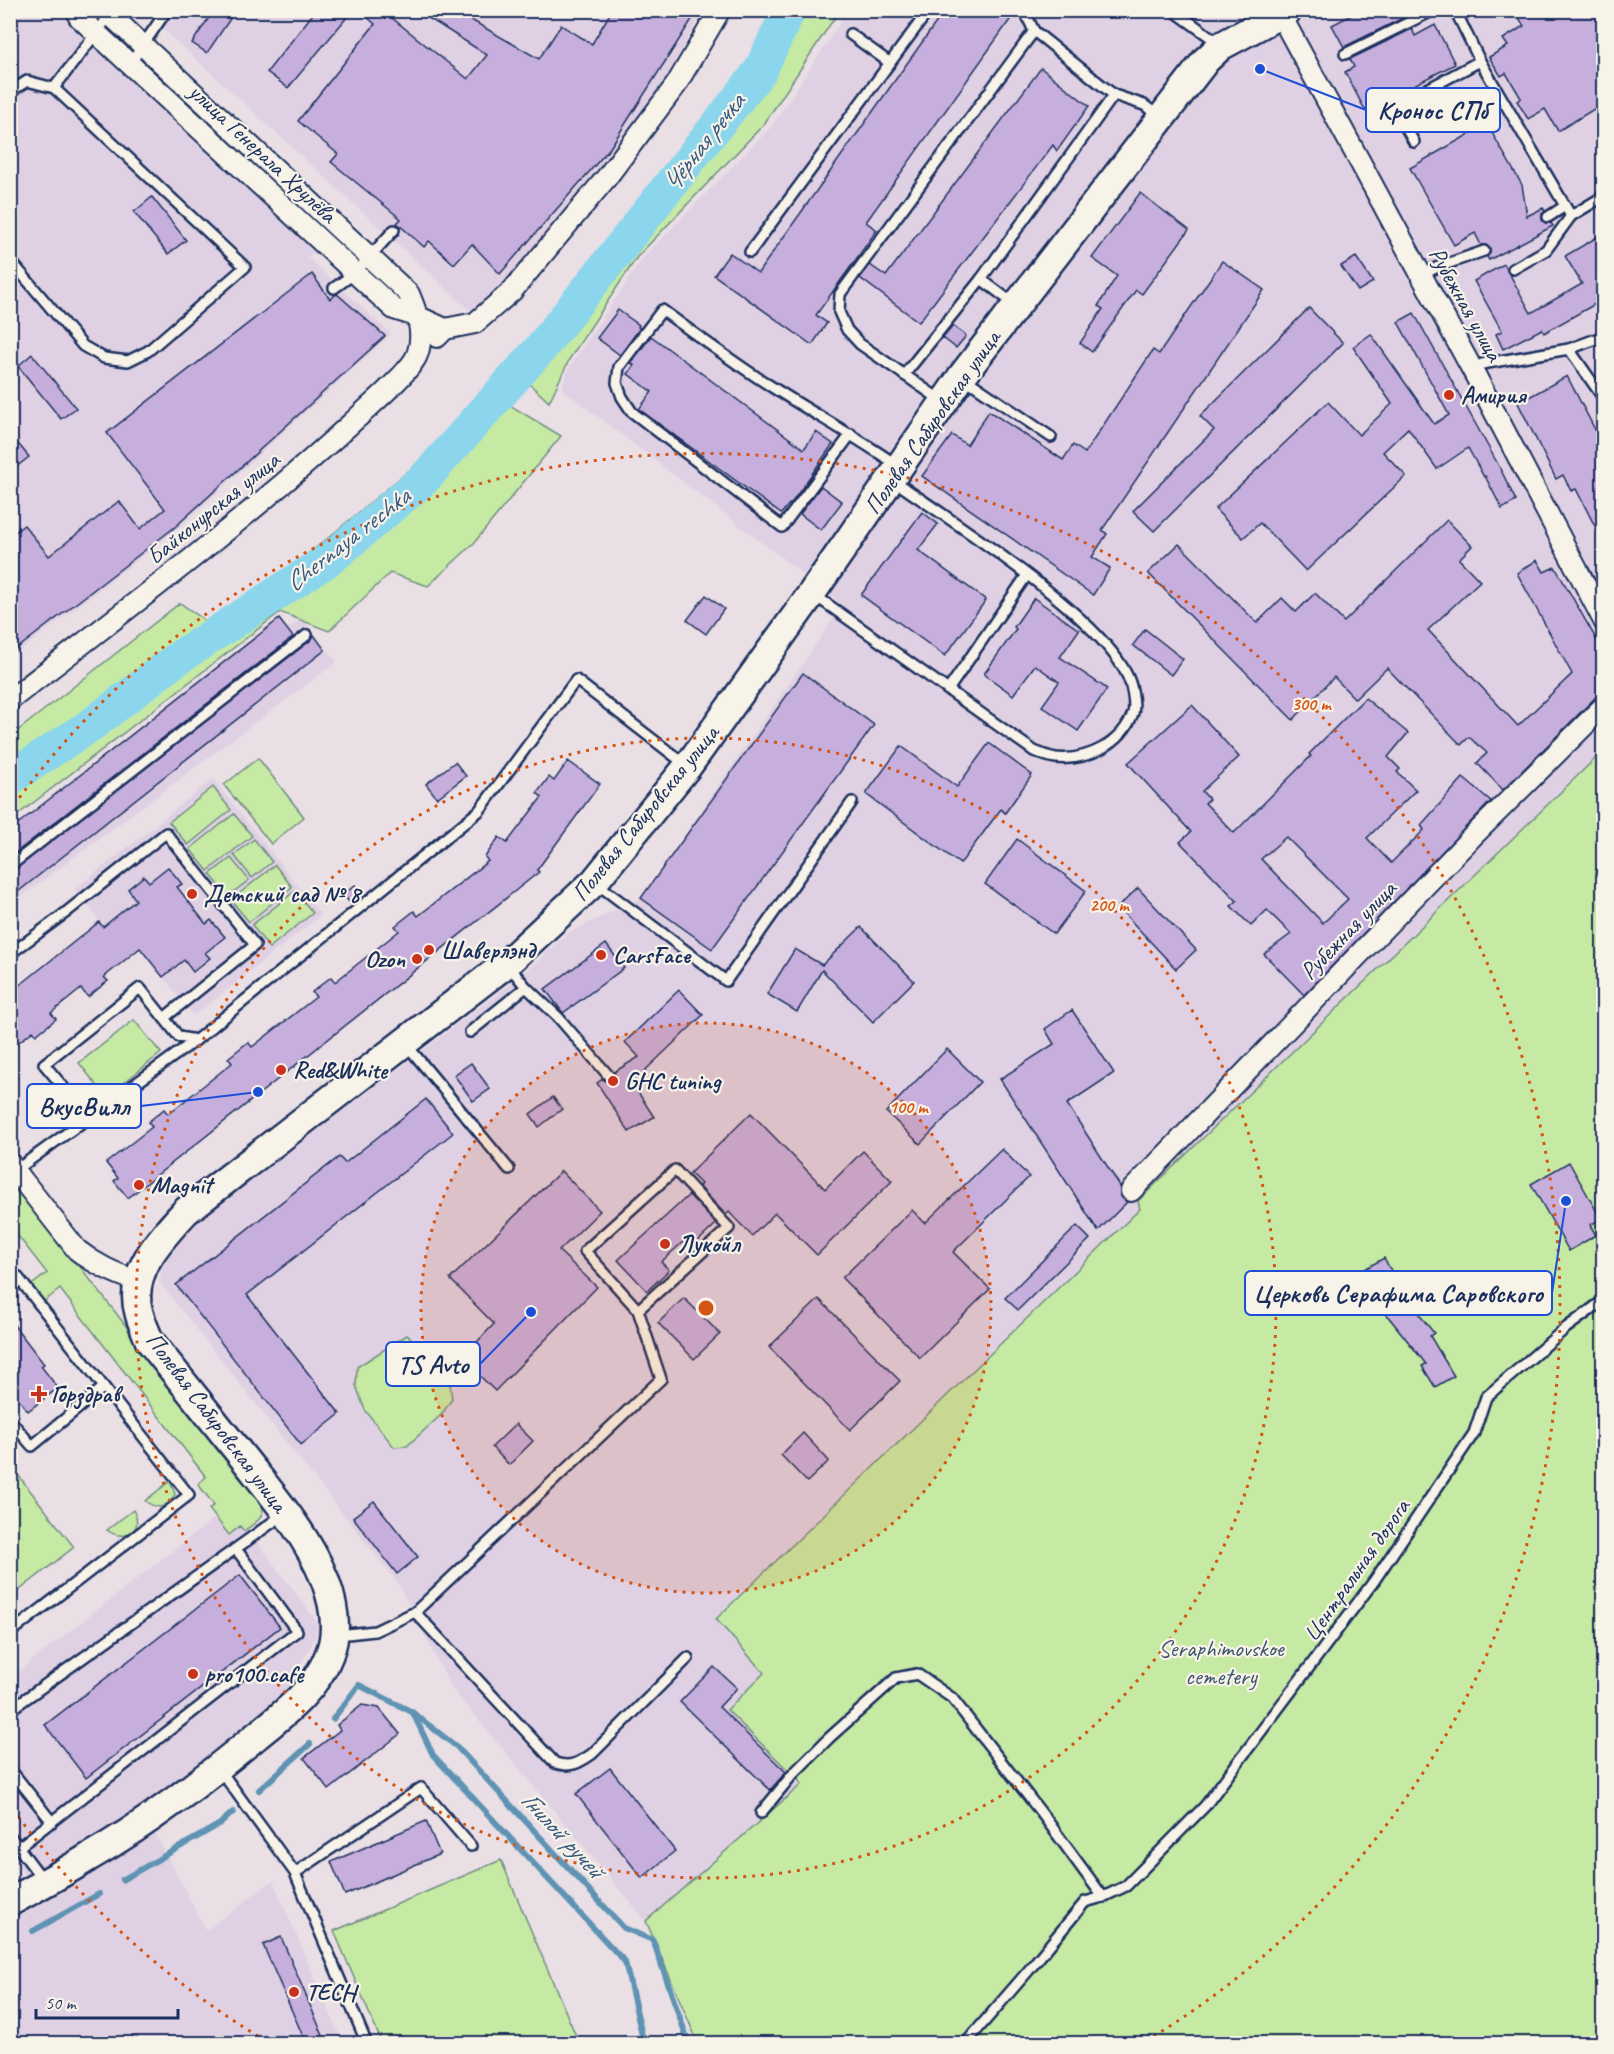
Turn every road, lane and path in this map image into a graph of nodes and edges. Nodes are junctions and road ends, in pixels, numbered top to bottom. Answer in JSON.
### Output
{"nodes":[{"id":1,"x":167,"y":10,"type":"edge"},
{"id":2,"x":720,"y":10,"type":"edge"},
{"id":3,"x":929,"y":10,"type":"edge"},
{"id":4,"x":1024,"y":10,"type":"edge"},
{"id":5,"x":1173,"y":10,"type":"edge"},
{"id":6,"x":1434,"y":10,"type":"edge"},
{"id":7,"x":1455,"y":10,"type":"edge"},
{"id":8,"x":1284,"y":12,"type":"edge"},
{"id":9,"x":108,"y":13,"type":"edge"},
{"id":10,"x":81,"y":14,"type":"edge"},
{"id":11,"x":1034,"y":31,"type":"junction"},
{"id":12,"x":97,"y":33,"type":"junction"},
{"id":13,"x":850,"y":33,"type":"dead end"},
{"id":14,"x":143,"y":46,"type":"junction"},
{"id":15,"x":1221,"y":46,"type":"junction"},
{"id":16,"x":1345,"y":54,"type":"dead end"},
{"id":17,"x":1479,"y":61,"type":"junction"},
{"id":18,"x":890,"y":63,"type":"junction"},
{"id":19,"x":130,"y":64,"type":"junction"},
{"id":20,"x":54,"y":88,"type":"junction"},
{"id":21,"x":10,"y":92,"type":"edge"},
{"id":22,"x":1114,"y":95,"type":"junction"},
{"id":23,"x":1162,"y":118,"type":"junction"},
{"id":24,"x":1414,"y":142,"type":"dead end"},
{"id":25,"x":1604,"y":196,"type":"edge"},
{"id":26,"x":1565,"y":206,"type":"junction"},
{"id":27,"x":1571,"y":216,"type":"junction"},
{"id":28,"x":1548,"y":217,"type":"dead end"},
{"id":29,"x":394,"y":230,"type":"dead end"},
{"id":30,"x":1484,"y":251,"type":"dead end"},
{"id":31,"x":750,"y":252,"type":"dead end"},
{"id":32,"x":369,"y":257,"type":"junction"},
{"id":33,"x":10,"y":260,"type":"edge"},
{"id":34,"x":1513,"y":268,"type":"dead end"},
{"id":35,"x":355,"y":273,"type":"junction"},
{"id":36,"x":1421,"y":275,"type":"junction"},
{"id":37,"x":981,"y":279,"type":"junction"},
{"id":38,"x":334,"y":288,"type":"dead end"},
{"id":39,"x":1016,"y":305,"type":"junction"},
{"id":40,"x":419,"y":325,"type":"junction"},
{"id":41,"x":445,"y":329,"type":"junction"},
{"id":42,"x":1604,"y":336,"type":"edge"},
{"id":43,"x":1569,"y":348,"type":"junction"},
{"id":44,"x":417,"y":356,"type":"junction"},
{"id":45,"x":1472,"y":369,"type":"junction"},
{"id":46,"x":904,"y":375,"type":"junction"},
{"id":47,"x":962,"y":376,"type":"junction"},
{"id":48,"x":1604,"y":399,"type":"edge"},
{"id":49,"x":944,"y":402,"type":"junction"},
{"id":50,"x":851,"y":434,"type":"junction"},
{"id":51,"x":1051,"y":437,"type":"dead end"},
{"id":52,"x":895,"y":473,"type":"junction"},
{"id":53,"x":1027,"y":575,"type":"junction"},
{"id":54,"x":812,"y":593,"type":"junction"},
{"id":55,"x":1604,"y":621,"type":"edge"},
{"id":56,"x":306,"y":635,"type":"dead end"},
{"id":57,"x":948,"y":690,"type":"junction"},
{"id":58,"x":10,"y":700,"type":"edge"},
{"id":59,"x":1604,"y":706,"type":"edge"},
{"id":60,"x":688,"y":766,"type":"junction"},
{"id":61,"x":852,"y":802,"type":"dead end"},
{"id":62,"x":10,"y":866,"type":"edge"},
{"id":63,"x":594,"y":882,"type":"junction"},
{"id":64,"x":10,"y":954,"type":"edge"},
{"id":65,"x":507,"y":963,"type":"junction"},
{"id":66,"x":526,"y":987,"type":"junction"},
{"id":67,"x":164,"y":1018,"type":"junction"},
{"id":68,"x":470,"y":1032,"type":"dead end"},
{"id":69,"x":196,"y":1040,"type":"junction"},
{"id":70,"x":403,"y":1041,"type":"junction"},
{"id":71,"x":609,"y":1076,"type":"dead end"},
{"id":72,"x":89,"y":1118,"type":"junction"},
{"id":73,"x":13,"y":1167,"type":"edge"},
{"id":74,"x":509,"y":1169,"type":"dead end"},
{"id":75,"x":1131,"y":1191,"type":"dead end"},
{"id":76,"x":10,"y":1281,"type":"edge"},
{"id":77,"x":137,"y":1281,"type":"junction"},
{"id":78,"x":1604,"y":1300,"type":"edge"},
{"id":79,"x":638,"y":1310,"type":"junction"},
{"id":80,"x":104,"y":1388,"type":"junction"},
{"id":81,"x":10,"y":1420,"type":"edge"},
{"id":82,"x":286,"y":1512,"type":"junction"},
{"id":83,"x":236,"y":1550,"type":"junction"},
{"id":84,"x":414,"y":1612,"type":"junction"},
{"id":85,"x":10,"y":1633,"type":"edge"},
{"id":86,"x":335,"y":1635,"type":"junction"},
{"id":87,"x":688,"y":1658,"type":"dead end"},
{"id":88,"x":10,"y":1710,"type":"edge"},
{"id":89,"x":219,"y":1768,"type":"junction"},
{"id":90,"x":10,"y":1769,"type":"edge"},
{"id":91,"x":761,"y":1813,"type":"dead end"},
{"id":92,"x":52,"y":1822,"type":"junction"},
{"id":93,"x":10,"y":1836,"type":"edge"},
{"id":94,"x":471,"y":1846,"type":"dead end"},
{"id":95,"x":19,"y":1847,"type":"junction"},
{"id":96,"x":295,"y":1873,"type":"junction"},
{"id":97,"x":44,"y":1882,"type":"junction"},
{"id":98,"x":1103,"y":1897,"type":"junction"},
{"id":99,"x":10,"y":1902,"type":"edge"},
{"id":100,"x":368,"y":2043,"type":"edge"},
{"id":101,"x":965,"y":2043,"type":"edge"}],
"edges":[{"from":1,"to":14,"type":"lane"},
{"from":2,"to":41,"type":"street"},
{"from":3,"to":18,"type":"lane"},
{"from":4,"to":11,"type":"lane"},
{"from":5,"to":15,"type":"lane"},
{"from":6,"to":16,"type":"lane"},
{"from":7,"to":17,"type":"lane"},
{"from":8,"to":15,"type":"street","name":"Полевая Сабировская улица"},
{"from":8,"to":36,"type":"street","name":"Рубежная улица"},
{"from":9,"to":12,"type":"lane"},
{"from":9,"to":14,"type":"street","name":"улица Генерала Хрулёва"},
{"from":10,"to":12,"type":"street","name":"улица Генерала Хрулёва"},
{"from":11,"to":22,"type":"lane"},
{"from":11,"to":46,"type":"lane"},
{"from":12,"to":19,"type":"street","name":"улица Генерала Хрулёва"},
{"from":12,"to":20,"type":"lane"},
{"from":13,"to":18,"type":"lane"},
{"from":14,"to":19,"type":"lane"},
{"from":14,"to":32,"type":"street","name":"улица Генерала Хрулёва"},
{"from":15,"to":23,"type":"street","name":"Полевая Сабировская улица"},
{"from":17,"to":24,"type":"lane"},
{"from":17,"to":26,"type":"lane"},
{"from":18,"to":31,"type":"lane"},
{"from":19,"to":35,"type":"street","name":"улица Генерала Хрулёва"},
{"from":20,"to":21,"type":"lane"},
{"from":20,"to":33,"type":"lane"},
{"from":22,"to":23,"type":"lane"},
{"from":22,"to":37,"type":"lane"},
{"from":23,"to":39,"type":"street","name":"Полевая Сабировская улица"},
{"from":25,"to":27,"type":"lane"},
{"from":26,"to":27,"type":"lane"},
{"from":26,"to":28,"type":"lane"},
{"from":27,"to":34,"type":"lane"},
{"from":29,"to":32,"type":"lane"},
{"from":30,"to":36,"type":"lane"},
{"from":32,"to":35,"type":"lane"},
{"from":32,"to":40,"type":"street","name":"улица Генерала Хрулёва"},
{"from":35,"to":38,"type":"lane"},
{"from":35,"to":40,"type":"street","name":"улица Генерала Хрулёва"},
{"from":36,"to":45,"type":"street","name":"Рубежная улица"},
{"from":37,"to":39,"type":"lane"},
{"from":37,"to":46,"type":"lane"},
{"from":39,"to":47,"type":"street","name":"Полевая Сабировская улица"},
{"from":40,"to":41,"type":"street"},
{"from":40,"to":44,"type":"street"},
{"from":41,"to":44,"type":"street","name":"Байконурская улица"},
{"from":42,"to":43,"type":"lane"},
{"from":43,"to":45,"type":"lane"},
{"from":43,"to":48,"type":"lane"},
{"from":44,"to":58,"type":"street","name":"Байконурская улица"},
{"from":45,"to":55,"type":"street","name":"Рубежная улица"},
{"from":46,"to":49,"type":"lane"},
{"from":47,"to":49,"type":"street","name":"Полевая Сабировская улица"},
{"from":47,"to":51,"type":"lane"},
{"from":49,"to":52,"type":"street","name":"Полевая Сабировская улица"},
{"from":50,"to":50,"type":"lane"},
{"from":50,"to":52,"type":"lane"},
{"from":52,"to":53,"type":"lane"},
{"from":52,"to":54,"type":"street","name":"Полевая Сабировская улица"},
{"from":53,"to":57,"type":"lane"},
{"from":53,"to":57,"type":"lane"},
{"from":54,"to":57,"type":"lane"},
{"from":54,"to":60,"type":"street","name":"Полевая Сабировская улица"},
{"from":56,"to":62,"type":"lane"},
{"from":59,"to":75,"type":"street","name":"Рубежная улица"},
{"from":60,"to":63,"type":"street","name":"Полевая Сабировская улица"},
{"from":60,"to":69,"type":"lane"},
{"from":61,"to":63,"type":"lane"},
{"from":63,"to":65,"type":"street","name":"Полевая Сабировская улица"},
{"from":64,"to":67,"type":"lane"},
{"from":65,"to":66,"type":"lane"},
{"from":65,"to":70,"type":"street","name":"Полевая Сабировская улица"},
{"from":66,"to":68,"type":"lane"},
{"from":66,"to":71,"type":"lane"},
{"from":67,"to":69,"type":"lane"},
{"from":67,"to":72,"type":"lane"},
{"from":69,"to":72,"type":"lane"},
{"from":70,"to":74,"type":"lane"},
{"from":70,"to":77,"type":"street","name":"Полевая Сабировская улица"},
{"from":72,"to":73,"type":"lane"},
{"from":73,"to":77,"type":"street"},
{"from":76,"to":80,"type":"lane"},
{"from":77,"to":82,"type":"street","name":"Полевая Сабировская улица"},
{"from":78,"to":98,"type":"lane","name":"Центральная дорога"},
{"from":79,"to":79,"type":"lane"},
{"from":79,"to":84,"type":"lane"},
{"from":80,"to":81,"type":"lane"},
{"from":80,"to":85,"type":"lane"},
{"from":82,"to":83,"type":"lane"},
{"from":82,"to":86,"type":"street","name":"Полевая Сабировская улица"},
{"from":83,"to":88,"type":"lane"},
{"from":83,"to":92,"type":"lane"},
{"from":84,"to":86,"type":"lane"},
{"from":84,"to":87,"type":"lane"},
{"from":86,"to":89,"type":"street","name":"Полевая Сабировская улица"},
{"from":89,"to":96,"type":"lane"},
{"from":89,"to":97,"type":"street","name":"Полевая Сабировская улица"},
{"from":90,"to":92,"type":"lane"},
{"from":91,"to":98,"type":"lane"},
{"from":92,"to":95,"type":"lane"},
{"from":93,"to":95,"type":"lane"},
{"from":94,"to":96,"type":"lane"},
{"from":95,"to":97,"type":"lane"},
{"from":96,"to":100,"type":"lane"},
{"from":97,"to":99,"type":"street","name":"Полевая Сабировская улица"},
{"from":98,"to":101,"type":"lane","name":"Центральная дорога"}]}
